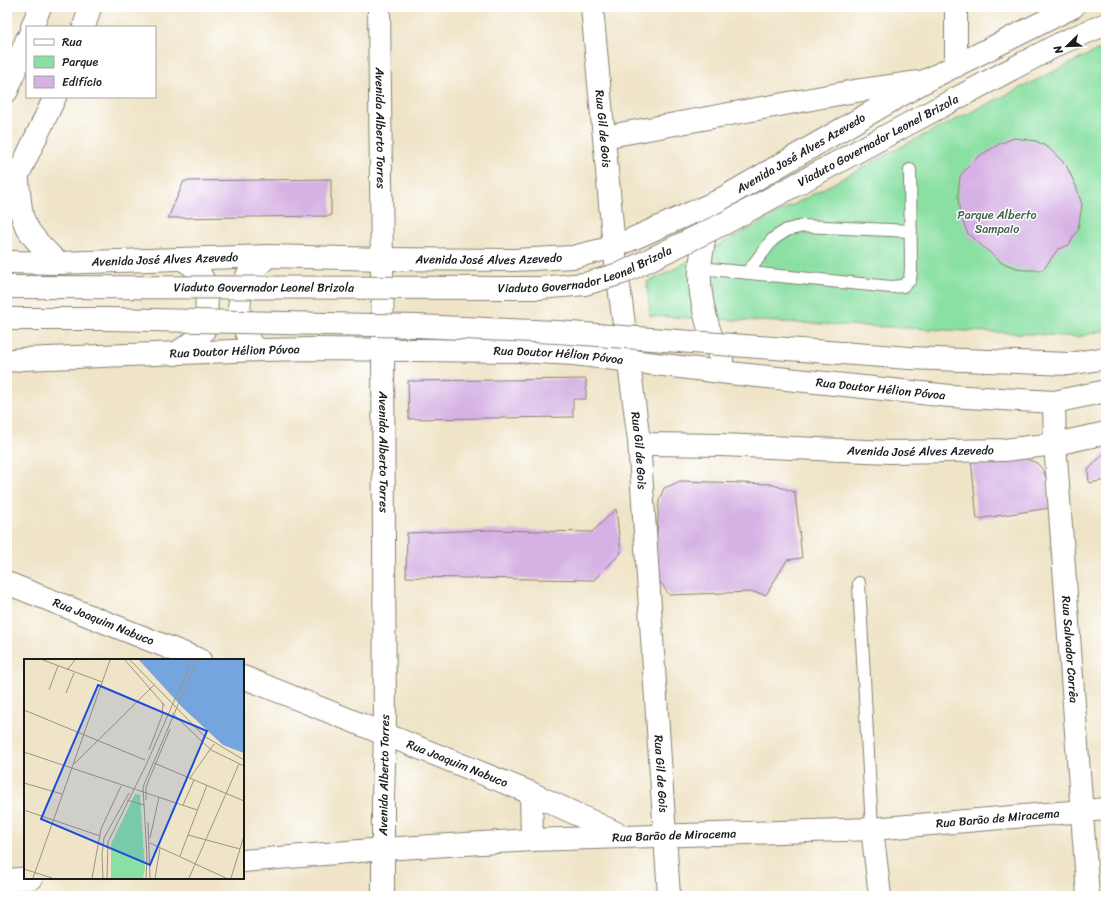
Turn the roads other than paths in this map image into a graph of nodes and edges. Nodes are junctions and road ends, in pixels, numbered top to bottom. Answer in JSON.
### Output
{"nodes":[{"id":1,"x":40,"y":7,"type":"edge"},
{"id":2,"x":90,"y":7,"type":"edge"},
{"id":3,"x":379,"y":7,"type":"edge"},
{"id":4,"x":592,"y":7,"type":"edge"},
{"id":5,"x":956,"y":7,"type":"edge"},
{"id":6,"x":1073,"y":7,"type":"edge"},
{"id":7,"x":1106,"y":24,"type":"edge"},
{"id":8,"x":32,"y":26,"type":"edge"},
{"id":9,"x":84,"y":26,"type":"edge"},
{"id":10,"x":26,"y":43,"type":"edge"},
{"id":11,"x":956,"y":66,"type":"junction"},
{"id":12,"x":927,"y":80,"type":"junction"},
{"id":13,"x":15,"y":85,"type":"edge"},
{"id":14,"x":56,"y":98,"type":"edge"},
{"id":15,"x":604,"y":137,"type":"junction"},
{"id":16,"x":910,"y":170,"type":"dead end"},
{"id":17,"x":17,"y":177,"type":"junction"},
{"id":18,"x":718,"y":200,"type":"junction"},
{"id":19,"x":7,"y":207,"type":"edge"},
{"id":20,"x":911,"y":231,"type":"junction"},
{"id":21,"x":614,"y":247,"type":"junction"},
{"id":22,"x":268,"y":256,"type":"junction"},
{"id":23,"x":181,"y":259,"type":"junction"},
{"id":24,"x":382,"y":259,"type":"junction"},
{"id":25,"x":7,"y":262,"type":"edge"},
{"id":26,"x":58,"y":263,"type":"junction"},
{"id":27,"x":700,"y":268,"type":"junction"},
{"id":28,"x":747,"y":273,"type":"junction"},
{"id":29,"x":7,"y":287,"type":"edge"},
{"id":30,"x":7,"y":320,"type":"edge"},
{"id":31,"x":7,"y":344,"type":"edge"},
{"id":32,"x":260,"y":350,"type":"junction"},
{"id":33,"x":383,"y":350,"type":"junction"},
{"id":34,"x":174,"y":354,"type":"junction"},
{"id":35,"x":1106,"y":358,"type":"edge"},
{"id":36,"x":15,"y":360,"type":"edge"},
{"id":37,"x":629,"y":360,"type":"junction"},
{"id":38,"x":730,"y":373,"type":"junction"},
{"id":39,"x":1106,"y":391,"type":"edge"},
{"id":40,"x":1054,"y":402,"type":"junction"},
{"id":41,"x":1106,"y":432,"type":"edge"},
{"id":42,"x":639,"y":440,"type":"junction"},
{"id":43,"x":1055,"y":444,"type":"junction"},
{"id":44,"x":7,"y":583,"type":"edge"},
{"id":45,"x":859,"y":583,"type":"dead end"},
{"id":46,"x":197,"y":659,"type":"edge"},
{"id":47,"x":244,"y":677,"type":"edge"},
{"id":48,"x":386,"y":733,"type":"junction"},
{"id":49,"x":531,"y":793,"type":"junction"},
{"id":50,"x":1106,"y":809,"type":"edge"},
{"id":51,"x":1082,"y":811,"type":"junction"},
{"id":52,"x":872,"y":829,"type":"junction"},
{"id":53,"x":665,"y":836,"type":"junction"},
{"id":54,"x":625,"y":837,"type":"junction"},
{"id":55,"x":532,"y":840,"type":"junction"},
{"id":56,"x":383,"y":850,"type":"junction"},
{"id":57,"x":244,"y":861,"type":"edge"},
{"id":58,"x":24,"y":879,"type":"edge"},
{"id":59,"x":7,"y":880,"type":"edge"},
{"id":60,"x":383,"y":896,"type":"edge"},
{"id":61,"x":669,"y":896,"type":"edge"},
{"id":62,"x":880,"y":896,"type":"edge"},
{"id":63,"x":1088,"y":896,"type":"edge"}],
"edges":[{"from":1,"to":8,"type":"main road"},
{"from":2,"to":9,"type":"main road"},
{"from":3,"to":24,"type":"main road","name":"Avenida Alberto Torres"},
{"from":4,"to":15,"type":"main road","name":"Rua Gil de Gois"},
{"from":5,"to":11,"type":"main road"},
{"from":6,"to":11,"type":"main road","name":"Avenida José Alves Azevedo"},
{"from":7,"to":29,"type":"main road","name":"Viaduto Governador Leonel Brizola","bridge":true},
{"from":10,"to":13,"type":"main road"},
{"from":11,"to":12,"type":"main road","name":"Avenida José Alves Azevedo"},
{"from":12,"to":15,"type":"main road","name":"Avenida José Alves Azevedo"},
{"from":12,"to":18,"type":"main road","name":"Avenida José Alves Azevedo"},
{"from":14,"to":17,"type":"main road"},
{"from":15,"to":21,"type":"main road","name":"Rua Gil de Gois"},
{"from":16,"to":20,"type":"lane"},
{"from":17,"to":19,"type":"main road"},
{"from":17,"to":26,"type":"main road"},
{"from":18,"to":21,"type":"main road","name":"Avenida José Alves Azevedo"},
{"from":18,"to":27,"type":"main road"},
{"from":20,"to":28,"type":"lane"},
{"from":20,"to":28,"type":"lane"},
{"from":21,"to":24,"type":"main road","name":"Avenida José Alves Azevedo"},
{"from":21,"to":37,"type":"main road","name":"Rua Gil de Gois"},
{"from":22,"to":23,"type":"main road","name":"Avenida José Alves Azevedo"},
{"from":22,"to":24,"type":"main road","name":"Avenida José Alves Azevedo"},
{"from":22,"to":32,"type":"main road"},
{"from":23,"to":26,"type":"main road","name":"Avenida José Alves Azevedo"},
{"from":23,"to":34,"type":"main road"},
{"from":24,"to":33,"type":"main road","name":"Avenida Alberto Torres"},
{"from":25,"to":26,"type":"main road","name":"Avenida José Alves Azevedo"},
{"from":27,"to":28,"type":"lane"},
{"from":27,"to":38,"type":"main road"},
{"from":30,"to":35,"type":"main road","bridge":true},
{"from":31,"to":36,"type":"main road"},
{"from":32,"to":33,"type":"main road","name":"Rua Doutor Hélion Póvoa"},
{"from":32,"to":34,"type":"main road","name":"Rua Doutor Hélion Póvoa"},
{"from":33,"to":37,"type":"main road","name":"Rua Doutor Hélion Póvoa"},
{"from":33,"to":48,"type":"main road","name":"Avenida Alberto Torres"},
{"from":34,"to":36,"type":"main road","name":"Rua Doutor Hélion Póvoa"},
{"from":37,"to":38,"type":"main road","name":"Rua Doutor Hélion Póvoa"},
{"from":37,"to":42,"type":"main road","name":"Rua Gil de Gois"},
{"from":38,"to":40,"type":"main road","name":"Rua Doutor Hélion Póvoa"},
{"from":39,"to":40,"type":"main road","name":"Rua Doutor Hélion Póvoa"},
{"from":40,"to":43,"type":"main road","name":"Rua Salvador Corrêa"},
{"from":41,"to":43,"type":"main road","name":"Avenida José Alves Azevedo"},
{"from":42,"to":43,"type":"main road","name":"Avenida José Alves Azevedo"},
{"from":42,"to":53,"type":"main road","name":"Rua Gil de Gois"},
{"from":43,"to":51,"type":"main road","name":"Rua Salvador Corrêa"},
{"from":44,"to":46,"type":"main road","name":"Rua Joaquim Nabuco"},
{"from":45,"to":52,"type":"lane"},
{"from":47,"to":48,"type":"main road","name":"Rua Joaquim Nabuco"},
{"from":48,"to":49,"type":"main road","name":"Rua Joaquim Nabuco"},
{"from":48,"to":56,"type":"main road","name":"Avenida Alberto Torres"},
{"from":49,"to":54,"type":"main road","name":"Rua Joaquim Nabuco"},
{"from":49,"to":55,"type":"main road"},
{"from":50,"to":51,"type":"main road","name":"Rua Barão de Miracema"},
{"from":51,"to":52,"type":"main road","name":"Rua Barão de Miracema"},
{"from":51,"to":63,"type":"main road","name":"Rua Salvador Corrêa"},
{"from":52,"to":53,"type":"main road","name":"Rua Barão de Miracema"},
{"from":52,"to":62,"type":"main road"},
{"from":53,"to":54,"type":"main road","name":"Rua Barão de Miracema"},
{"from":53,"to":61,"type":"main road","name":"Rua Gil de Gois"},
{"from":54,"to":55,"type":"main road","name":"Rua Barão de Miracema"},
{"from":55,"to":56,"type":"main road","name":"Rua Barão de Miracema"},
{"from":56,"to":57,"type":"main road","name":"Rua Barão de Miracema"},
{"from":56,"to":60,"type":"main road","name":"Avenida Alberto Torres"},
{"from":58,"to":59,"type":"main road"}]}
